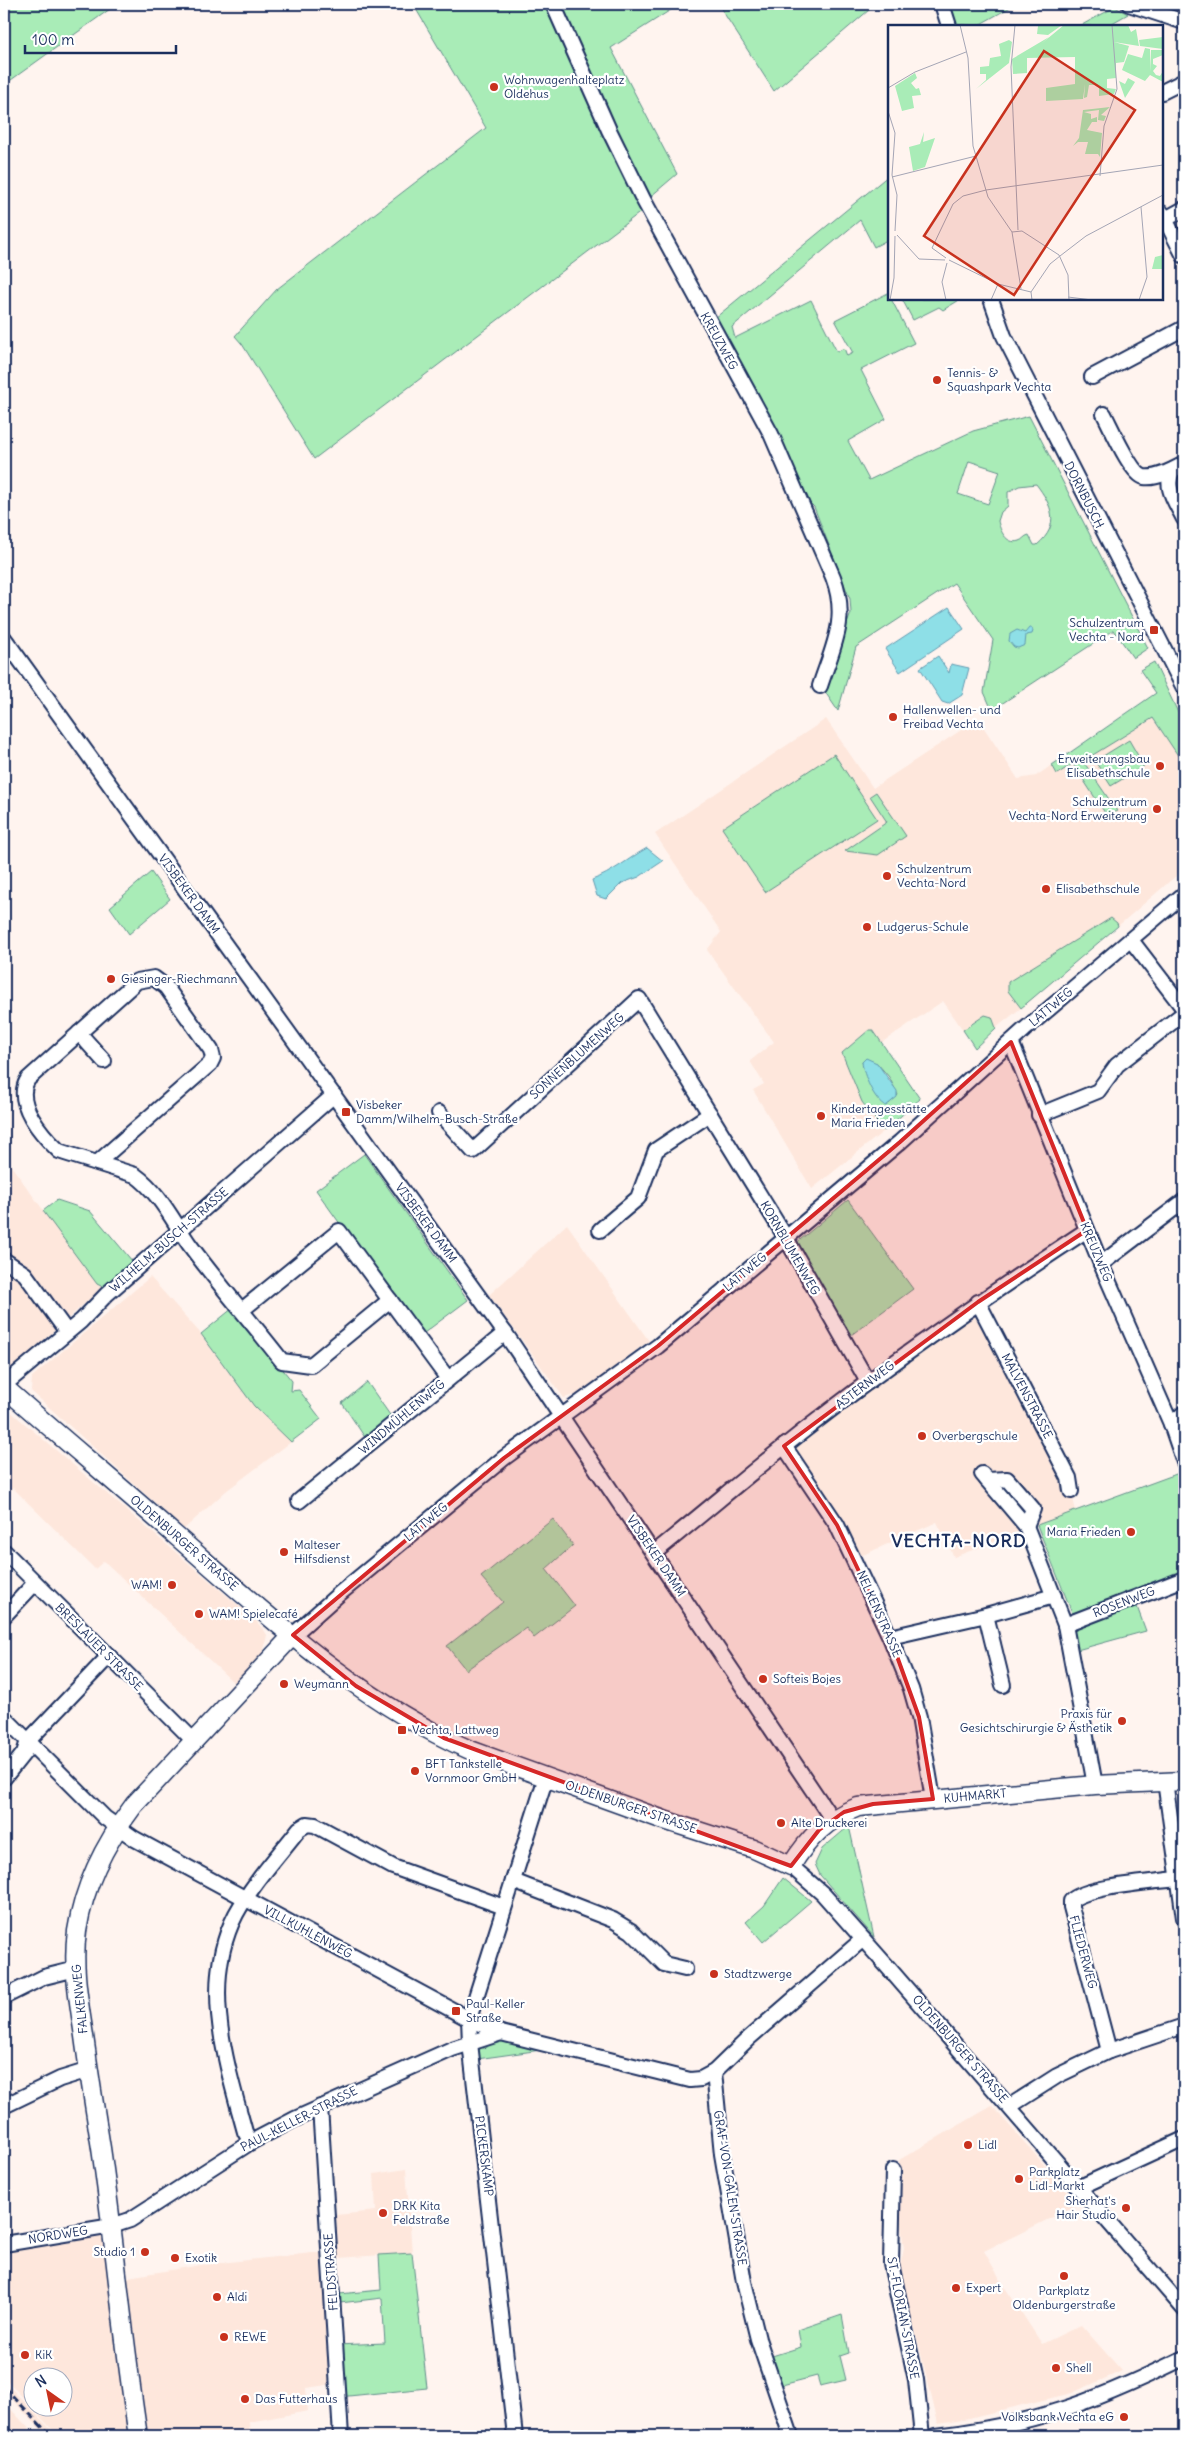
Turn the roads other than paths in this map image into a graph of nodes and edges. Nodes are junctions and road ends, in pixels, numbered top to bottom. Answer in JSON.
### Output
{"nodes":[{"id":1,"x":553,"y":4,"type":"edge"},
{"id":2,"x":942,"y":4,"type":"edge"},
{"id":3,"x":1129,"y":4,"type":"edge"},
{"id":4,"x":1184,"y":22,"type":"edge"},
{"id":5,"x":948,"y":25,"type":"edge"},
{"id":6,"x":1184,"y":81,"type":"edge"},
{"id":7,"x":1163,"y":92,"type":"edge"},
{"id":8,"x":1184,"y":209,"type":"edge"},
{"id":9,"x":1163,"y":218,"type":"edge"},
{"id":10,"x":1184,"y":256,"type":"edge"},
{"id":11,"x":991,"y":300,"type":"edge"},
{"id":12,"x":1184,"y":328,"type":"edge"},
{"id":13,"x":1092,"y":377,"type":"dead end"},
{"id":14,"x":1104,"y":414,"type":"dead end"},
{"id":15,"x":1179,"y":467,"type":"edge"},
{"id":16,"x":1184,"y":519,"type":"edge"},
{"id":17,"x":4,"y":638,"type":"edge"},
{"id":18,"x":820,"y":686,"type":"dead end"},
{"id":19,"x":1184,"y":688,"type":"edge"},
{"id":20,"x":1184,"y":894,"type":"edge"},
{"id":21,"x":1131,"y":940,"type":"junction"},
{"id":22,"x":1184,"y":1011,"type":"edge"},
{"id":23,"x":79,"y":1033,"type":"junction"},
{"id":24,"x":1011,"y":1042,"type":"junction"},
{"id":25,"x":670,"y":1048,"type":"joint"},
{"id":26,"x":104,"y":1061,"type":"dead end"},
{"id":27,"x":334,"y":1096,"type":"junction"},
{"id":28,"x":438,"y":1112,"type":"dead end"},
{"id":29,"x":710,"y":1114,"type":"junction"},
{"id":30,"x":1039,"y":1115,"type":"junction"},
{"id":31,"x":97,"y":1164,"type":"junction"},
{"id":32,"x":1184,"y":1201,"type":"edge"},
{"id":33,"x":181,"y":1229,"type":"junction"},
{"id":34,"x":600,"y":1230,"type":"dead end"},
{"id":35,"x":1087,"y":1230,"type":"junction"},
{"id":36,"x":786,"y":1238,"type":"junction"},
{"id":37,"x":4,"y":1260,"type":"edge"},
{"id":38,"x":1101,"y":1264,"type":"junction"},
{"id":39,"x":390,"y":1300,"type":"junction"},
{"id":40,"x":978,"y":1302,"type":"junction"},
{"id":41,"x":242,"y":1310,"type":"junction"},
{"id":42,"x":68,"y":1332,"type":"junction"},
{"id":43,"x":505,"y":1332,"type":"junction"},
{"id":44,"x":448,"y":1379,"type":"junction"},
{"id":45,"x":868,"y":1382,"type":"junction"},
{"id":46,"x":4,"y":1386,"type":"edge"},
{"id":47,"x":1184,"y":1413,"type":"edge"},
{"id":48,"x":562,"y":1415,"type":"junction"},
{"id":49,"x":1171,"y":1424,"type":"junction"},
{"id":50,"x":784,"y":1446,"type":"junction"},
{"id":51,"x":1184,"y":1462,"type":"edge"},
{"id":52,"x":984,"y":1477,"type":"dead end"},
{"id":53,"x":1071,"y":1491,"type":"dead end"},
{"id":54,"x":299,"y":1502,"type":"dead end"},
{"id":55,"x":4,"y":1551,"type":"edge"},
{"id":56,"x":654,"y":1553,"type":"junction"},
{"id":57,"x":1184,"y":1579,"type":"edge"},
{"id":58,"x":35,"y":1583,"type":"junction"},
{"id":59,"x":1054,"y":1596,"type":"junction"},
{"id":60,"x":986,"y":1615,"type":"junction"},
{"id":61,"x":4,"y":1616,"type":"edge"},
{"id":62,"x":1065,"y":1625,"type":"junction"},
{"id":63,"x":293,"y":1635,"type":"junction"},
{"id":64,"x":890,"y":1637,"type":"junction"},
{"id":65,"x":109,"y":1656,"type":"junction"},
{"id":66,"x":1002,"y":1685,"type":"dead end"},
{"id":67,"x":4,"y":1717,"type":"edge"},
{"id":68,"x":28,"y":1741,"type":"junction"},
{"id":69,"x":195,"y":1742,"type":"junction"},
{"id":70,"x":546,"y":1777,"type":"junction"},
{"id":71,"x":4,"y":1778,"type":"edge"},
{"id":72,"x":1164,"y":1781,"type":"junction"},
{"id":73,"x":1184,"y":1781,"type":"edge"},
{"id":74,"x":1095,"y":1785,"type":"junction"},
{"id":75,"x":933,"y":1800,"type":"junction"},
{"id":76,"x":832,"y":1819,"type":"junction"},
{"id":77,"x":118,"y":1827,"type":"junction"},
{"id":78,"x":791,"y":1866,"type":"junction"},
{"id":79,"x":1178,"y":1879,"type":"junction"},
{"id":80,"x":513,"y":1881,"type":"junction"},
{"id":81,"x":246,"y":1898,"type":"junction"},
{"id":82,"x":504,"y":1907,"type":"junction"},
{"id":83,"x":1184,"y":1918,"type":"edge"},
{"id":84,"x":863,"y":1939,"type":"junction"},
{"id":85,"x":76,"y":1969,"type":"junction"},
{"id":86,"x":685,"y":1969,"type":"dead end"},
{"id":87,"x":4,"y":1997,"type":"edge"},
{"id":88,"x":470,"y":2019,"type":"junction"},
{"id":89,"x":1184,"y":2026,"type":"edge"},
{"id":90,"x":500,"y":2033,"type":"junction"},
{"id":91,"x":470,"y":2043,"type":"junction"},
{"id":92,"x":1109,"y":2050,"type":"junction"},
{"id":93,"x":89,"y":2070,"type":"junction"},
{"id":94,"x":714,"y":2072,"type":"junction"},
{"id":95,"x":4,"y":2106,"type":"edge"},
{"id":96,"x":1010,"y":2106,"type":"junction"},
{"id":97,"x":320,"y":2107,"type":"junction"},
{"id":98,"x":1184,"y":2139,"type":"edge"},
{"id":99,"x":251,"y":2142,"type":"junction"},
{"id":100,"x":893,"y":2170,"type":"dead end"},
{"id":101,"x":1080,"y":2187,"type":"junction"},
{"id":102,"x":112,"y":2226,"type":"junction"},
{"id":103,"x":4,"y":2244,"type":"edge"},
{"id":104,"x":1184,"y":2309,"type":"edge"},
{"id":105,"x":1184,"y":2358,"type":"edge"},
{"id":106,"x":972,"y":2434,"type":"edge"},
{"id":107,"x":138,"y":2436,"type":"edge"},
{"id":108,"x":341,"y":2436,"type":"edge"},
{"id":109,"x":515,"y":2436,"type":"edge"},
{"id":110,"x":792,"y":2436,"type":"edge"},
{"id":111,"x":922,"y":2436,"type":"edge"},
{"id":112,"x":936,"y":2436,"type":"edge"}],
"edges":[{"from":1,"to":18,"type":"street","name":"KREUZWEG"},
{"from":2,"to":5,"type":"street"},
{"from":3,"to":4,"type":"street"},
{"from":6,"to":7,"type":"street"},
{"from":8,"to":9,"type":"street"},
{"from":9,"to":10,"type":"street"},
{"from":11,"to":19,"type":"street","name":"DORNBUSCH"},
{"from":12,"to":13,"type":"street"},
{"from":14,"to":15,"type":"street"},
{"from":15,"to":16,"type":"street"},
{"from":17,"to":27,"type":"street","name":"VISBEKER DAMM"},
{"from":20,"to":21,"type":"street","name":"LATTWEG"},
{"from":21,"to":22,"type":"street"},
{"from":21,"to":24,"type":"street","name":"LATTWEG"},
{"from":22,"to":30,"type":"street"},
{"from":23,"to":26,"type":"street"},
{"from":23,"to":31,"type":"street"},
{"from":23,"to":31,"type":"street"},
{"from":24,"to":30,"type":"street","name":"KREUZWEG"},
{"from":24,"to":36,"type":"street","name":"LATTWEG"},
{"from":25,"to":28,"type":"street","name":"SONNENBLUMENWEG"},
{"from":25,"to":29,"type":"street","name":"KORNBLUMENWEG"},
{"from":27,"to":33,"type":"street","name":"WILHELM-BUSCH-STRASSE"},
{"from":27,"to":43,"type":"street","name":"VISBEKER DAMM"},
{"from":29,"to":34,"type":"street"},
{"from":29,"to":36,"type":"street","name":"KORNBLUMENWEG"},
{"from":30,"to":35,"type":"street","name":"KREUZWEG"},
{"from":31,"to":33,"type":"street"},
{"from":32,"to":38,"type":"street"},
{"from":33,"to":41,"type":"street"},
{"from":33,"to":42,"type":"street","name":"WILHELM-BUSCH-STRASSE"},
{"from":35,"to":38,"type":"street","name":"KREUZWEG"},
{"from":35,"to":40,"type":"street","name":"ASTERNWEG"},
{"from":36,"to":45,"type":"street","name":"KORNBLUMENWEG"},
{"from":36,"to":48,"type":"street","name":"LATTWEG"},
{"from":37,"to":42,"type":"street"},
{"from":38,"to":49,"type":"street","name":"KREUZWEG"},
{"from":39,"to":41,"type":"street"},
{"from":39,"to":41,"type":"street"},
{"from":39,"to":44,"type":"street"},
{"from":40,"to":45,"type":"street","name":"ASTERNWEG"},
{"from":40,"to":53,"type":"street","name":"MALVENSTRASSE"},
{"from":42,"to":46,"type":"street","name":"WILHELM-BUSCH-STRASSE"},
{"from":43,"to":44,"type":"street","name":"WINDMÜHLENWEG"},
{"from":43,"to":48,"type":"street","name":"VISBEKER DAMM"},
{"from":44,"to":54,"type":"street","name":"WINDMÜHLENWEG"},
{"from":45,"to":50,"type":"street","name":"ASTERNWEG"},
{"from":46,"to":63,"type":"main road","name":"OLDENBURGER STRASSE"},
{"from":47,"to":49,"type":"street"},
{"from":48,"to":56,"type":"street","name":"VISBEKER DAMM"},
{"from":48,"to":63,"type":"street","name":"LATTWEG"},
{"from":49,"to":51,"type":"street","name":"KREUZWEG"},
{"from":50,"to":56,"type":"street","name":"ASTERNWEG"},
{"from":50,"to":64,"type":"street","name":"NELKENSTRASSE"},
{"from":52,"to":59,"type":"street"},
{"from":55,"to":58,"type":"street","name":"BRESLAUER STRASSE"},
{"from":56,"to":76,"type":"street","name":"VISBEKER DAMM"},
{"from":57,"to":62,"type":"street","name":"ROSENWEG"},
{"from":58,"to":61,"type":"street"},
{"from":58,"to":65,"type":"street","name":"BRESLAUER STRASSE"},
{"from":59,"to":60,"type":"street"},
{"from":59,"to":62,"type":"street"},
{"from":60,"to":64,"type":"street"},
{"from":60,"to":66,"type":"street"},
{"from":62,"to":74,"type":"street"},
{"from":63,"to":69,"type":"main road","name":"FALKENWEG"},
{"from":63,"to":70,"type":"main road","name":"OLDENBURGER STRASSE"},
{"from":64,"to":75,"type":"street","name":"NELKENSTRASSE"},
{"from":65,"to":68,"type":"street"},
{"from":65,"to":69,"type":"street","name":"BRESLAUER STRASSE"},
{"from":67,"to":68,"type":"street","name":"VILLKUHLENWEG"},
{"from":68,"to":71,"type":"street"},
{"from":68,"to":77,"type":"street","name":"VILLKUHLENWEG"},
{"from":69,"to":77,"type":"main road","name":"FALKENWEG"},
{"from":70,"to":78,"type":"main road","name":"OLDENBURGER STRASSE"},
{"from":70,"to":80,"type":"street","name":"PICKERSKAMP"},
{"from":72,"to":73,"type":"main road","name":"KUHMARKT"},
{"from":72,"to":74,"type":"main road","name":"KUHMARKT"},
{"from":72,"to":79,"type":"street"},
{"from":74,"to":75,"type":"main road","name":"KUHMARKT"},
{"from":75,"to":76,"type":"main road","name":"KUHMARKT"},
{"from":76,"to":78,"type":"main road","name":"KUHMARKT"},
{"from":77,"to":81,"type":"street","name":"VILLKUHLENWEG"},
{"from":77,"to":85,"type":"main road","name":"FALKENWEG"},
{"from":78,"to":84,"type":"street","name":"OLDENBURGER STRASSE"},
{"from":79,"to":83,"type":"street"},
{"from":79,"to":92,"type":"street","name":"FLIEDERWEG"},
{"from":80,"to":82,"type":"street","name":"PICKERSKAMP"},
{"from":80,"to":86,"type":"street"},
{"from":81,"to":82,"type":"street"},
{"from":81,"to":88,"type":"street","name":"VILLKUHLENWEG"},
{"from":81,"to":99,"type":"street"},
{"from":82,"to":88,"type":"street","name":"PICKERSKAMP"},
{"from":84,"to":94,"type":"street"},
{"from":84,"to":96,"type":"street","name":"OLDENBURGER STRASSE"},
{"from":85,"to":87,"type":"street"},
{"from":85,"to":93,"type":"main road","name":"FALKENWEG"},
{"from":88,"to":90,"type":"street","name":"VILLKUHLENWEG"},
{"from":88,"to":91,"type":"street","name":"PICKERSKAMP"},
{"from":89,"to":92,"type":"street"},
{"from":90,"to":91,"type":"street"},
{"from":90,"to":94,"type":"street","name":"VILLKUHLENWEG"},
{"from":91,"to":97,"type":"street","name":"PAUL-KELLER-STRASSE"},
{"from":91,"to":109,"type":"street","name":"PICKERSKAMP"},
{"from":92,"to":96,"type":"street"},
{"from":93,"to":95,"type":"street"},
{"from":93,"to":102,"type":"main road","name":"FALKENWEG"},
{"from":94,"to":110,"type":"street","name":"GRAF-VON-GALEN-STRASSE"},
{"from":96,"to":101,"type":"street","name":"OLDENBURGER STRASSE"},
{"from":97,"to":99,"type":"street","name":"PAUL-KELLER-STRASSE"},
{"from":97,"to":108,"type":"street","name":"FELDSTRASSE"},
{"from":98,"to":101,"type":"street"},
{"from":99,"to":102,"type":"street","name":"PAUL-KELLER-STRASSE"},
{"from":100,"to":111,"type":"street","name":"ST.-FLORIAN-STRASSE"},
{"from":101,"to":104,"type":"street","name":"OLDENBURGER STRASSE"},
{"from":102,"to":103,"type":"street","name":"NORDWEG"},
{"from":102,"to":107,"type":"main road","name":"FALKENWEG"},
{"from":105,"to":106,"type":"street"},
{"from":106,"to":112,"type":"street"}]}
